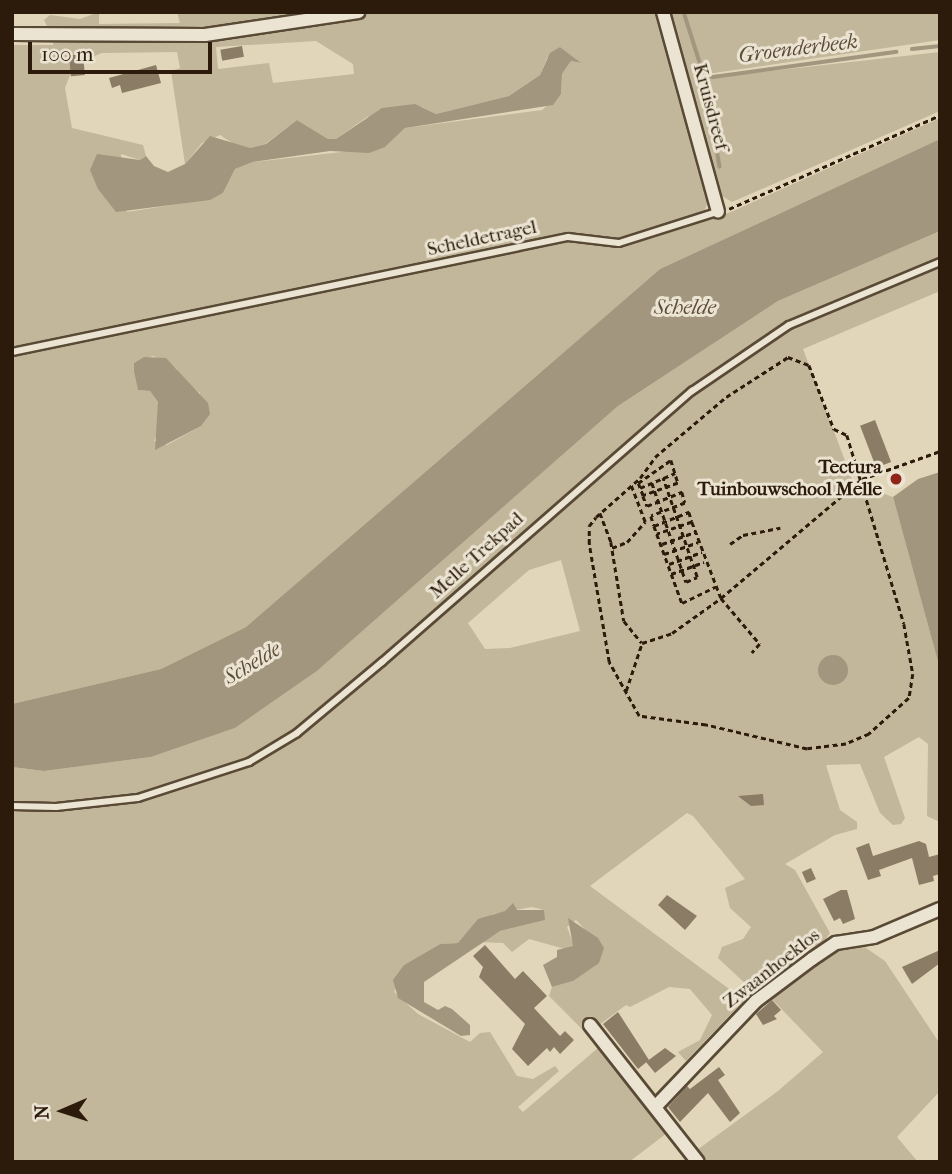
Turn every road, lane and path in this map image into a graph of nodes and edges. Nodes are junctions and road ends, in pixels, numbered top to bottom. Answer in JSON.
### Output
{"nodes":[{"id":1,"x":358,"y":12,"type":"edge"},
{"id":2,"x":663,"y":12,"type":"edge"},
{"id":3,"x":12,"y":34,"type":"edge"},
{"id":4,"x":940,"y":115,"type":"edge"},
{"id":5,"x":718,"y":212,"type":"junction"},
{"id":6,"x":940,"y":262,"type":"edge"},
{"id":7,"x":12,"y":352,"type":"edge"},
{"id":8,"x":940,"y":451,"type":"edge"},
{"id":9,"x":675,"y":473,"type":"junction"},
{"id":10,"x":663,"y":478,"type":"junction"},
{"id":11,"x":862,"y":479,"type":"junction"},
{"id":12,"x":652,"y":483,"type":"junction"},
{"id":13,"x":678,"y":483,"type":"junction"},
{"id":14,"x":631,"y":485,"type":"junction"},
{"id":15,"x":640,"y":488,"type":"junction"},
{"id":16,"x":666,"y":488,"type":"junction"},
{"id":17,"x":655,"y":492,"type":"junction"},
{"id":18,"x":682,"y":492,"type":"junction"},
{"id":19,"x":643,"y":496,"type":"junction"},
{"id":20,"x":670,"y":497,"type":"junction"},
{"id":21,"x":659,"y":502,"type":"junction"},
{"id":22,"x":685,"y":503,"type":"junction"},
{"id":23,"x":647,"y":506,"type":"junction"},
{"id":24,"x":673,"y":508,"type":"junction"},
{"id":25,"x":600,"y":512,"type":"junction"},
{"id":26,"x":662,"y":512,"type":"junction"},
{"id":27,"x":689,"y":512,"type":"junction"},
{"id":28,"x":650,"y":516,"type":"junction"},
{"id":29,"x":677,"y":517,"type":"junction"},
{"id":30,"x":665,"y":521,"type":"junction"},
{"id":31,"x":691,"y":522,"type":"junction"},
{"id":32,"x":654,"y":526,"type":"junction"},
{"id":33,"x":680,"y":526,"type":"junction"},
{"id":34,"x":780,"y":528,"type":"dead end"},
{"id":35,"x":668,"y":530,"type":"junction"},
{"id":36,"x":695,"y":532,"type":"junction"},
{"id":37,"x":657,"y":534,"type":"junction"},
{"id":38,"x":683,"y":536,"type":"junction"},
{"id":39,"x":672,"y":541,"type":"junction"},
{"id":40,"x":698,"y":542,"type":"junction"},
{"id":41,"x":730,"y":544,"type":"dead end"},
{"id":42,"x":661,"y":545,"type":"junction"},
{"id":43,"x":687,"y":546,"type":"junction"},
{"id":44,"x":612,"y":548,"type":"junction"},
{"id":45,"x":675,"y":550,"type":"junction"},
{"id":46,"x":702,"y":552,"type":"junction"},
{"id":47,"x":664,"y":554,"type":"junction"},
{"id":48,"x":690,"y":556,"type":"junction"},
{"id":49,"x":678,"y":561,"type":"junction"},
{"id":50,"x":705,"y":562,"type":"junction"},
{"id":51,"x":668,"y":564,"type":"junction"},
{"id":52,"x":693,"y":566,"type":"junction"},
{"id":53,"x":682,"y":570,"type":"junction"},
{"id":54,"x":709,"y":573,"type":"junction"},
{"id":55,"x":671,"y":574,"type":"junction"},
{"id":56,"x":697,"y":578,"type":"junction"},
{"id":57,"x":686,"y":582,"type":"junction"},
{"id":58,"x":676,"y":586,"type":"junction"},
{"id":59,"x":715,"y":587,"type":"junction"},
{"id":60,"x":721,"y":598,"type":"junction"},
{"id":61,"x":642,"y":643,"type":"junction"},
{"id":62,"x":752,"y":653,"type":"dead end"},
{"id":63,"x":626,"y":693,"type":"junction"},
{"id":64,"x":12,"y":806,"type":"edge"},
{"id":65,"x":940,"y":909,"type":"edge"},
{"id":66,"x":590,"y":1025,"type":"dead end"},
{"id":67,"x":657,"y":1105,"type":"junction"},
{"id":68,"x":698,"y":1162,"type":"edge"}],
"edges":[{"from":1,"to":3,"type":"street"},
{"from":2,"to":5,"type":"street","name":"Kruisdreef"},
{"from":4,"to":5,"type":"path"},
{"from":5,"to":7,"type":"lane","name":"Scheldetragel"},
{"from":6,"to":64,"type":"lane","name":"Melle Trekpad"},
{"from":8,"to":11,"type":"path"},
{"from":9,"to":10,"type":"path"},
{"from":9,"to":13,"type":"path"},
{"from":9,"to":15,"type":"path"},
{"from":10,"to":12,"type":"path"},
{"from":10,"to":16,"type":"path"},
{"from":11,"to":14,"type":"path"},
{"from":11,"to":60,"type":"path"},
{"from":11,"to":63,"type":"path"},
{"from":12,"to":15,"type":"path"},
{"from":12,"to":17,"type":"path"},
{"from":13,"to":16,"type":"path"},
{"from":13,"to":18,"type":"path"},
{"from":14,"to":25,"type":"path"},
{"from":14,"to":44,"type":"path"},
{"from":15,"to":19,"type":"path"},
{"from":16,"to":17,"type":"path"},
{"from":16,"to":20,"type":"path"},
{"from":17,"to":19,"type":"path"},
{"from":17,"to":21,"type":"path"},
{"from":18,"to":20,"type":"path"},
{"from":18,"to":22,"type":"path"},
{"from":19,"to":23,"type":"path"},
{"from":20,"to":21,"type":"path"},
{"from":20,"to":24,"type":"path"},
{"from":21,"to":23,"type":"path"},
{"from":21,"to":26,"type":"path"},
{"from":22,"to":24,"type":"path"},
{"from":22,"to":27,"type":"path"},
{"from":23,"to":28,"type":"path"},
{"from":24,"to":26,"type":"path"},
{"from":24,"to":29,"type":"path"},
{"from":25,"to":44,"type":"path"},
{"from":25,"to":63,"type":"path"},
{"from":26,"to":28,"type":"path"},
{"from":26,"to":30,"type":"path"},
{"from":27,"to":29,"type":"path"},
{"from":27,"to":31,"type":"path"},
{"from":28,"to":32,"type":"path"},
{"from":29,"to":30,"type":"path"},
{"from":29,"to":33,"type":"path"},
{"from":30,"to":32,"type":"path"},
{"from":30,"to":35,"type":"path"},
{"from":31,"to":33,"type":"path"},
{"from":31,"to":36,"type":"path"},
{"from":32,"to":37,"type":"path"},
{"from":33,"to":35,"type":"path"},
{"from":33,"to":38,"type":"path"},
{"from":34,"to":41,"type":"path"},
{"from":35,"to":37,"type":"path"},
{"from":35,"to":39,"type":"path"},
{"from":36,"to":38,"type":"path"},
{"from":36,"to":40,"type":"path"},
{"from":37,"to":42,"type":"path"},
{"from":38,"to":39,"type":"path"},
{"from":38,"to":43,"type":"path"},
{"from":39,"to":42,"type":"path"},
{"from":39,"to":45,"type":"path"},
{"from":40,"to":43,"type":"path"},
{"from":40,"to":46,"type":"path"},
{"from":42,"to":47,"type":"path"},
{"from":43,"to":45,"type":"path"},
{"from":43,"to":48,"type":"path"},
{"from":44,"to":61,"type":"path"},
{"from":45,"to":47,"type":"path"},
{"from":45,"to":49,"type":"path"},
{"from":46,"to":48,"type":"path"},
{"from":46,"to":50,"type":"path"},
{"from":47,"to":51,"type":"path"},
{"from":48,"to":49,"type":"path"},
{"from":48,"to":52,"type":"path"},
{"from":49,"to":51,"type":"path"},
{"from":49,"to":53,"type":"path"},
{"from":50,"to":52,"type":"path"},
{"from":50,"to":54,"type":"path"},
{"from":51,"to":55,"type":"path"},
{"from":52,"to":53,"type":"path"},
{"from":52,"to":56,"type":"path"},
{"from":53,"to":55,"type":"path"},
{"from":53,"to":57,"type":"path"},
{"from":54,"to":56,"type":"path"},
{"from":54,"to":59,"type":"path"},
{"from":55,"to":58,"type":"path"},
{"from":56,"to":57,"type":"path"},
{"from":57,"to":58,"type":"path"},
{"from":58,"to":59,"type":"path"},
{"from":59,"to":60,"type":"path"},
{"from":60,"to":61,"type":"path"},
{"from":60,"to":62,"type":"path"},
{"from":61,"to":63,"type":"path"},
{"from":65,"to":67,"type":"street","name":"Zwaanhoeklos"},
{"from":66,"to":67,"type":"street"},
{"from":67,"to":68,"type":"street"}]}
